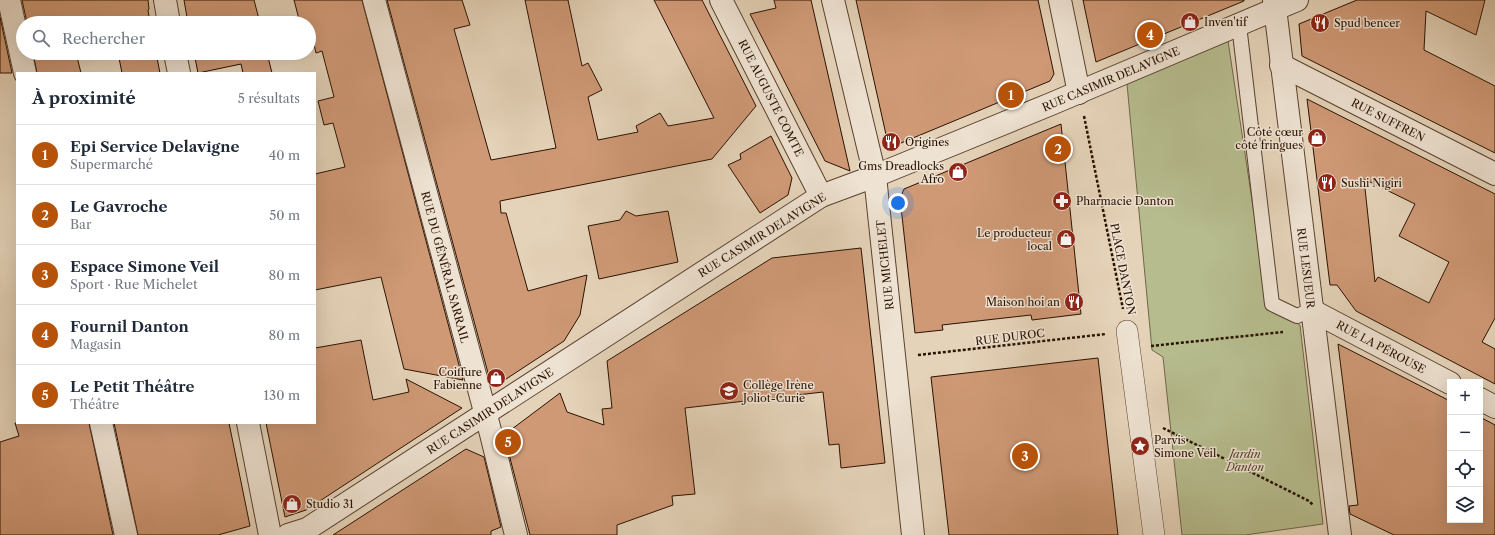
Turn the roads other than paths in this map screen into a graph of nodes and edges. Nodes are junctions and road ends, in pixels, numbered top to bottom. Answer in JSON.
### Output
{"nodes":[{"id":1,"x":9,"y":0,"type":"edge"},
{"id":2,"x":165,"y":0,"type":"edge"},
{"id":3,"x":374,"y":0,"type":"edge"},
{"id":4,"x":721,"y":0,"type":"edge"},
{"id":5,"x":833,"y":0,"type":"edge"},
{"id":6,"x":1060,"y":0,"type":"edge"},
{"id":7,"x":1297,"y":0,"type":"edge"},
{"id":8,"x":1274,"y":5,"type":"edge"},
{"id":9,"x":168,"y":16,"type":"edge"},
{"id":10,"x":1238,"y":25,"type":"junction"},
{"id":11,"x":16,"y":32,"type":"edge"},
{"id":12,"x":22,"y":60,"type":"edge"},
{"id":13,"x":176,"y":60,"type":"edge"},
{"id":14,"x":1281,"y":65,"type":"junction"},
{"id":15,"x":25,"y":72,"type":"edge"},
{"id":16,"x":179,"y":72,"type":"edge"},
{"id":17,"x":1079,"y":92,"type":"junction"},
{"id":18,"x":1495,"y":174,"type":"edge"},
{"id":19,"x":875,"y":176,"type":"junction"},
{"id":20,"x":821,"y":196,"type":"junction"},
{"id":21,"x":1312,"y":319,"type":"junction"},
{"id":22,"x":1128,"y":340,"type":"road end"},
{"id":23,"x":1447,"y":382,"type":"edge"},
{"id":24,"x":1483,"y":401,"type":"edge"},
{"id":25,"x":1495,"y":407,"type":"edge"},
{"id":26,"x":485,"y":414,"type":"junction"},
{"id":27,"x":101,"y":424,"type":"edge"},
{"id":28,"x":248,"y":424,"type":"edge"},
{"id":29,"x":126,"y":535,"type":"edge"},
{"id":30,"x":270,"y":535,"type":"edge"},
{"id":31,"x":288,"y":535,"type":"edge"},
{"id":32,"x":516,"y":535,"type":"edge"},
{"id":33,"x":913,"y":535,"type":"edge"},
{"id":34,"x":1154,"y":535,"type":"edge"},
{"id":35,"x":1340,"y":535,"type":"edge"}],
"edges":[{"from":1,"to":11,"type":"street"},
{"from":2,"to":9,"type":"street"},
{"from":3,"to":26,"type":"street","name":"RUE DU GÉNÉRAL SARRAIL"},
{"from":4,"to":20,"type":"street","name":"RUE AUGUSTE COMTE"},
{"from":5,"to":19,"type":"street","name":"RUE MICHELET"},
{"from":6,"to":17,"type":"street"},
{"from":7,"to":8,"type":"street","name":"RUE CASIMIR DELAVIGNE"},
{"from":8,"to":10,"type":"street","name":"RUE CASIMIR DELAVIGNE"},
{"from":8,"to":14,"type":"street","name":"RUE LESUEUR"},
{"from":10,"to":17,"type":"street","name":"RUE CASIMIR DELAVIGNE"},
{"from":10,"to":21,"type":"lane"},
{"from":12,"to":15,"type":"street"},
{"from":13,"to":16,"type":"street"},
{"from":14,"to":18,"type":"street","name":"RUE SUFFREN"},
{"from":14,"to":21,"type":"street","name":"RUE LESUEUR"},
{"from":17,"to":19,"type":"street","name":"RUE CASIMIR DELAVIGNE"},
{"from":19,"to":20,"type":"street","name":"RUE CASIMIR DELAVIGNE"},
{"from":19,"to":33,"type":"street","name":"RUE MICHELET"},
{"from":20,"to":26,"type":"street","name":"RUE CASIMIR DELAVIGNE"},
{"from":21,"to":23,"type":"street","name":"RUE LA PÉROUSE"},
{"from":21,"to":35,"type":"street","name":"RUE LESUEUR"},
{"from":22,"to":34,"type":"street"},
{"from":24,"to":25,"type":"street"},
{"from":26,"to":31,"type":"street","name":"RUE CASIMIR DELAVIGNE"},
{"from":26,"to":32,"type":"street","name":"RUE DU GÉNÉRAL SARRAIL"},
{"from":27,"to":29,"type":"street"},
{"from":28,"to":30,"type":"street"}]}
